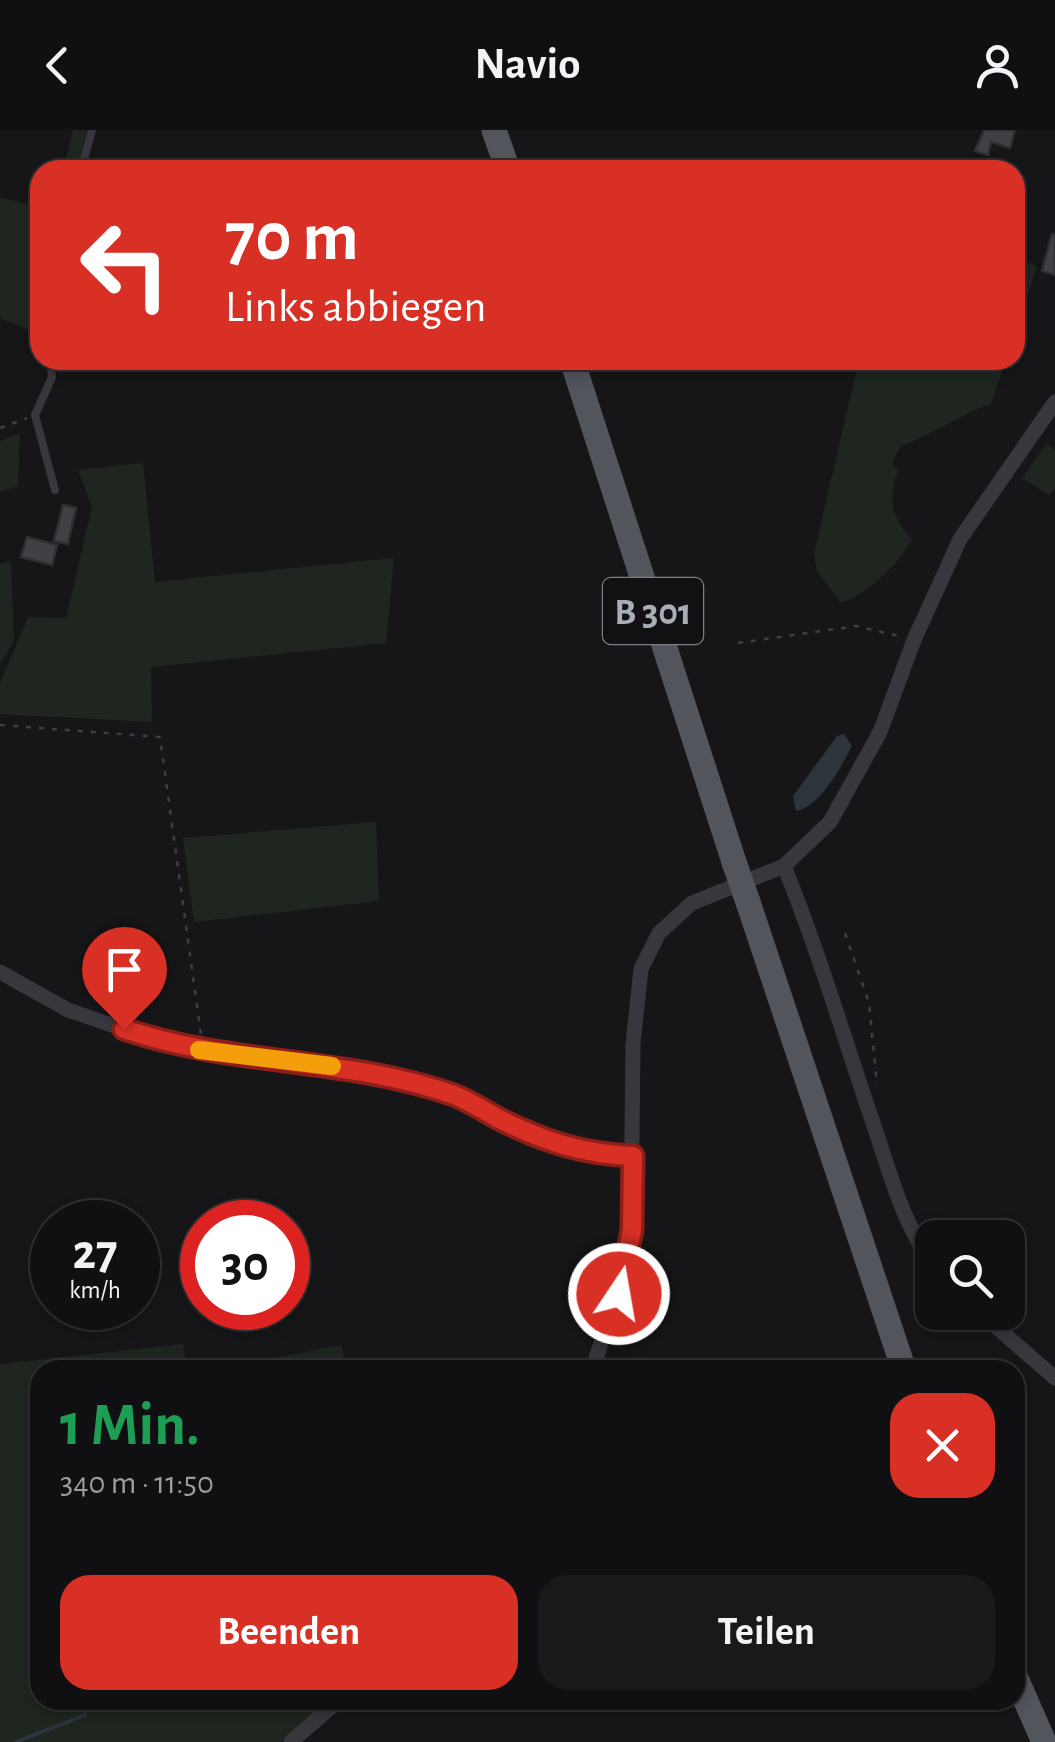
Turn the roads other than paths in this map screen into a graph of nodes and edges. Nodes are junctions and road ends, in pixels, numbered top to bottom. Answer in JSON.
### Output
{"nodes":[{"id":1,"x":92,"y":130,"type":"edge"},
{"id":2,"x":494,"y":130,"type":"edge"},
{"id":3,"x":84,"y":160,"type":"edge"},
{"id":4,"x":504,"y":160,"type":"edge"},
{"id":5,"x":51,"y":370,"type":"edge"},
{"id":6,"x":575,"y":370,"type":"edge"},
{"id":7,"x":1055,"y":402,"type":"edge"},
{"id":8,"x":55,"y":490,"type":"dead end"},
{"id":9,"x":784,"y":866,"type":"junction"},
{"id":10,"x":0,"y":972,"type":"edge"},
{"id":11,"x":633,"y":1156,"type":"junction"},
{"id":12,"x":915,"y":1231,"type":"edge"},
{"id":13,"x":1000,"y":1330,"type":"edge"},
{"id":14,"x":595,"y":1360,"type":"edge"},
{"id":15,"x":901,"y":1360,"type":"edge"},
{"id":16,"x":1055,"y":1378,"type":"edge"},
{"id":17,"x":1025,"y":1699,"type":"edge"},
{"id":18,"x":328,"y":1710,"type":"edge"},
{"id":19,"x":292,"y":1742,"type":"edge"},
{"id":20,"x":1044,"y":1742,"type":"edge"}],
"edges":[{"from":1,"to":3,"type":"lane"},
{"from":2,"to":4,"type":"main road"},
{"from":5,"to":8,"type":"lane"},
{"from":6,"to":15,"type":"main road","number":"B 301","bridge":true},
{"from":7,"to":9,"type":"street"},
{"from":9,"to":11,"type":"street"},
{"from":9,"to":12,"type":"street"},
{"from":10,"to":11,"type":"street"},
{"from":11,"to":14,"type":"street"},
{"from":13,"to":16,"type":"street"},
{"from":17,"to":20,"type":"main road"},
{"from":18,"to":19,"type":"street"}]}
